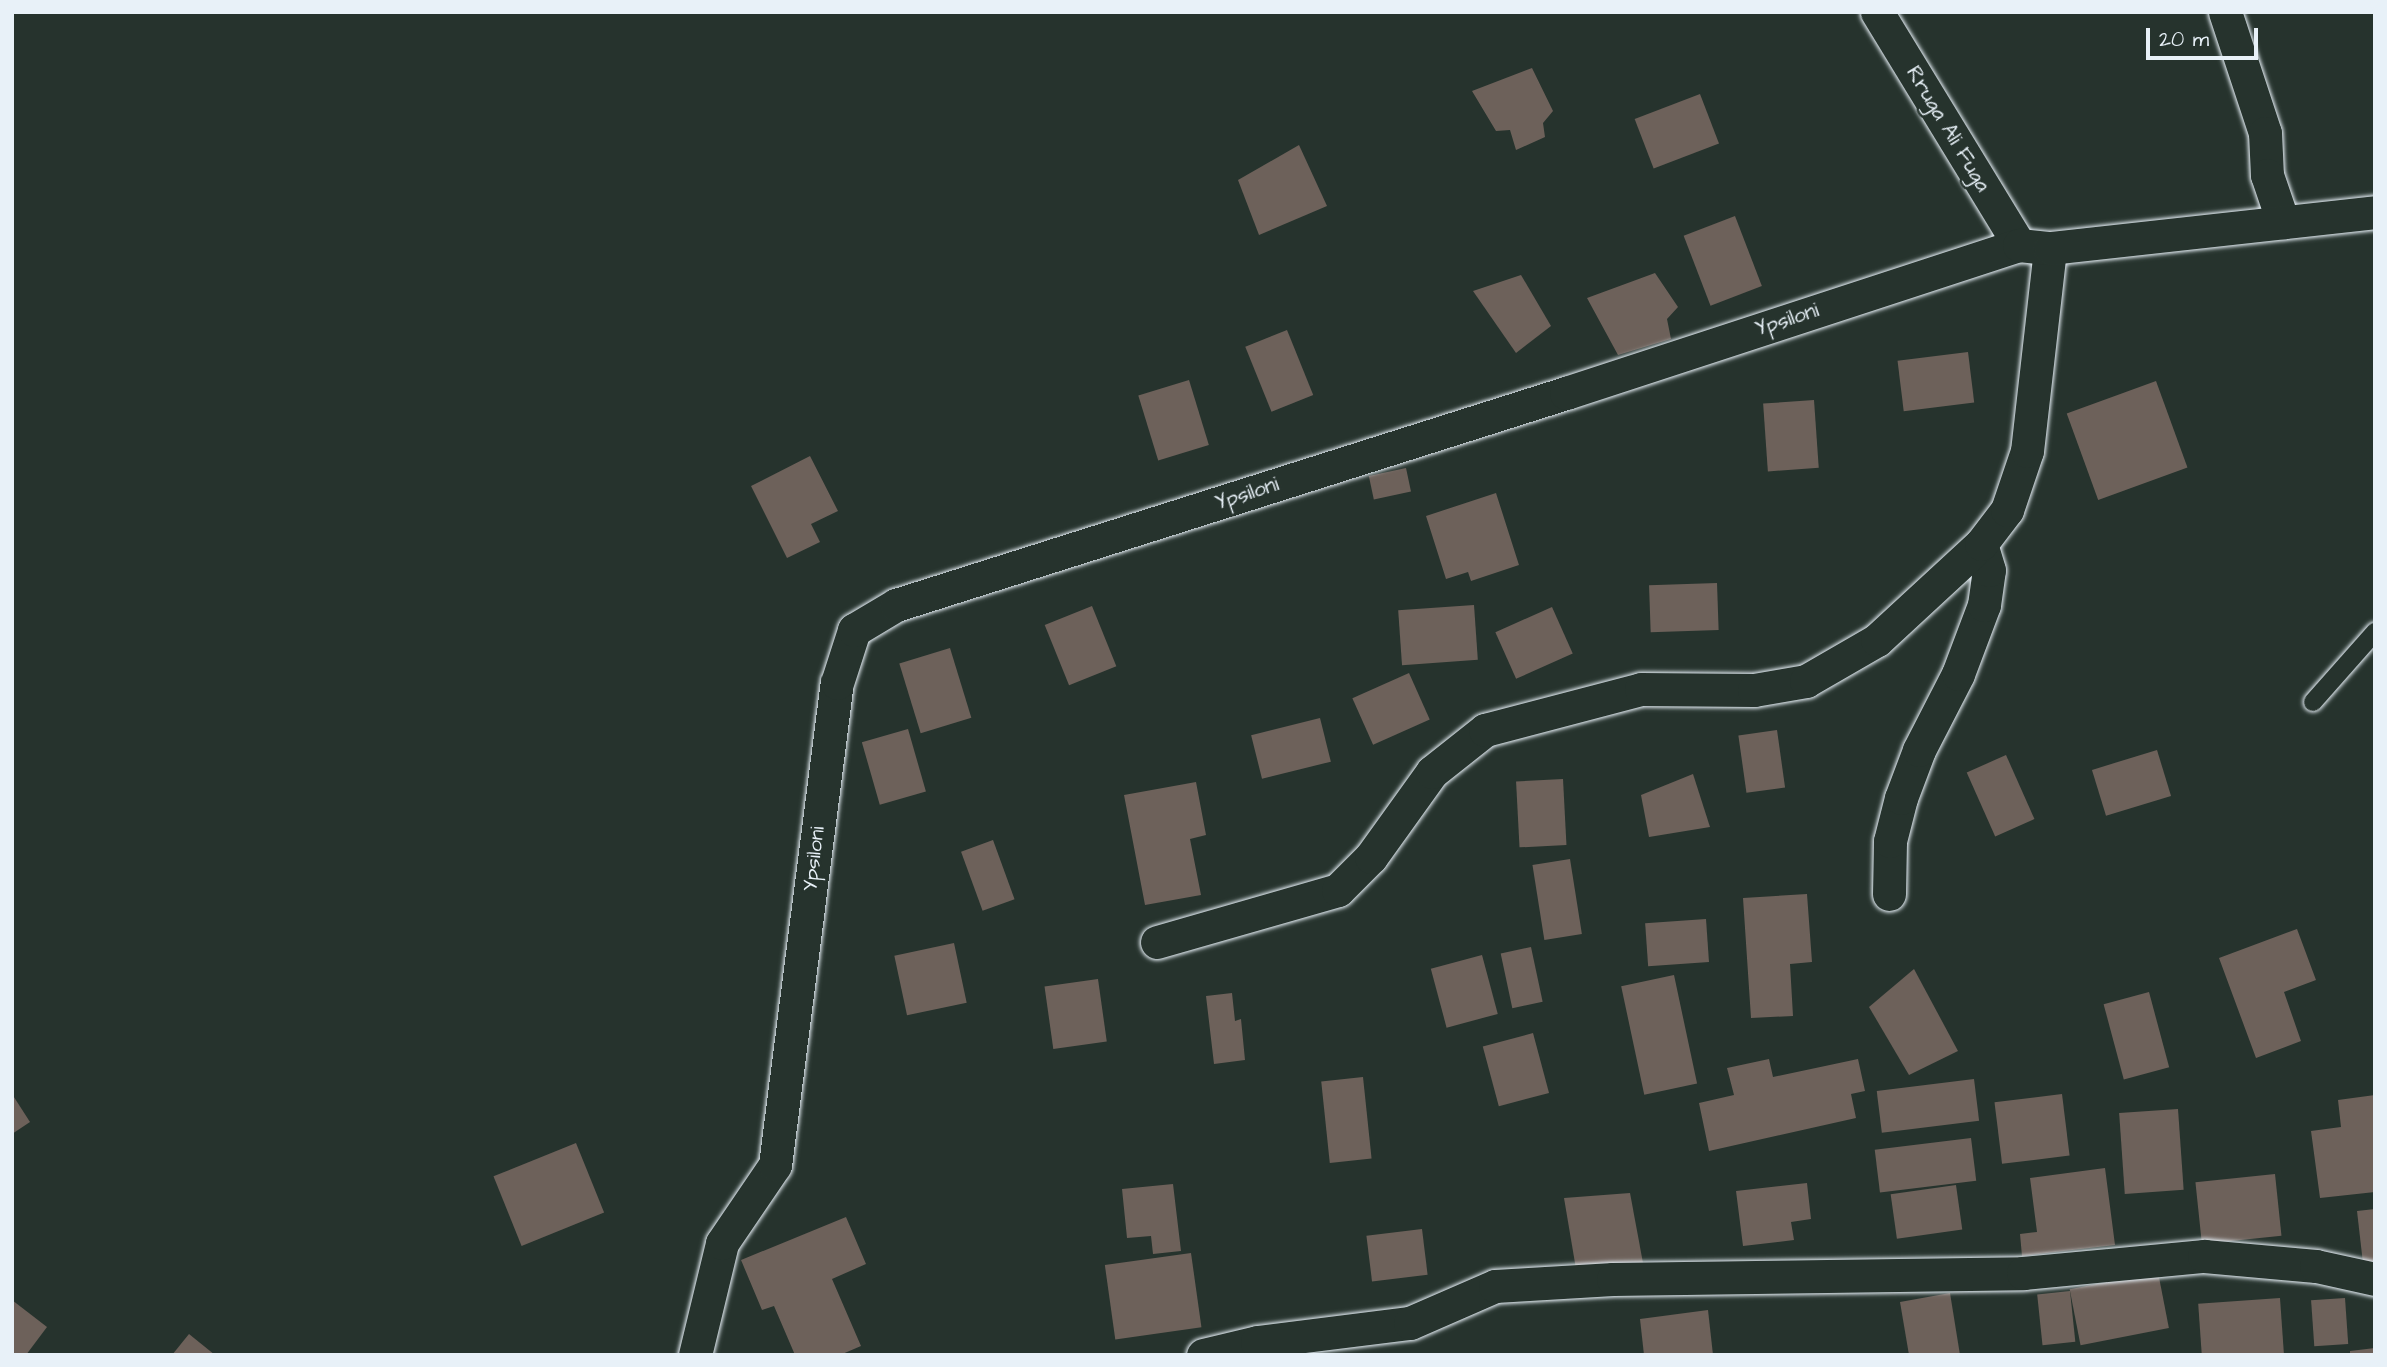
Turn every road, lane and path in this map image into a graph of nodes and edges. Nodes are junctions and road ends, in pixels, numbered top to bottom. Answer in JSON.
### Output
{"nodes":[{"id":1,"x":1877,"y":12,"type":"edge"},
{"id":2,"x":2225,"y":12,"type":"edge"},
{"id":3,"x":2374,"y":212,"type":"edge"},
{"id":4,"x":2375,"y":219,"type":"edge"},
{"id":5,"x":2283,"y":222,"type":"junction"},
{"id":6,"x":2035,"y":246,"type":"junction"},
{"id":7,"x":1981,"y":544,"type":"junction"},
{"id":8,"x":2375,"y":632,"type":"edge"},
{"id":9,"x":2313,"y":702,"type":"dead end"},
{"id":10,"x":1889,"y":894,"type":"dead end"},
{"id":11,"x":1157,"y":942,"type":"dead end"},
{"id":12,"x":2375,"y":1279,"type":"edge"},
{"id":13,"x":695,"y":1355,"type":"edge"},
{"id":14,"x":1203,"y":1355,"type":"edge"}],
"edges":[{"from":1,"to":6,"type":"street","name":"Rruga Ali Fuga"},
{"from":2,"to":5,"type":"street"},
{"from":3,"to":4,"type":"street"},
{"from":3,"to":5,"type":"street","name":"Ypsiloni"},
{"from":5,"to":6,"type":"street","name":"Ypsiloni"},
{"from":6,"to":7,"type":"street"},
{"from":6,"to":13,"type":"street","name":"Ypsiloni"},
{"from":7,"to":10,"type":"street"},
{"from":7,"to":11,"type":"street"},
{"from":8,"to":9,"type":"lane"},
{"from":12,"to":14,"type":"street"}]}
